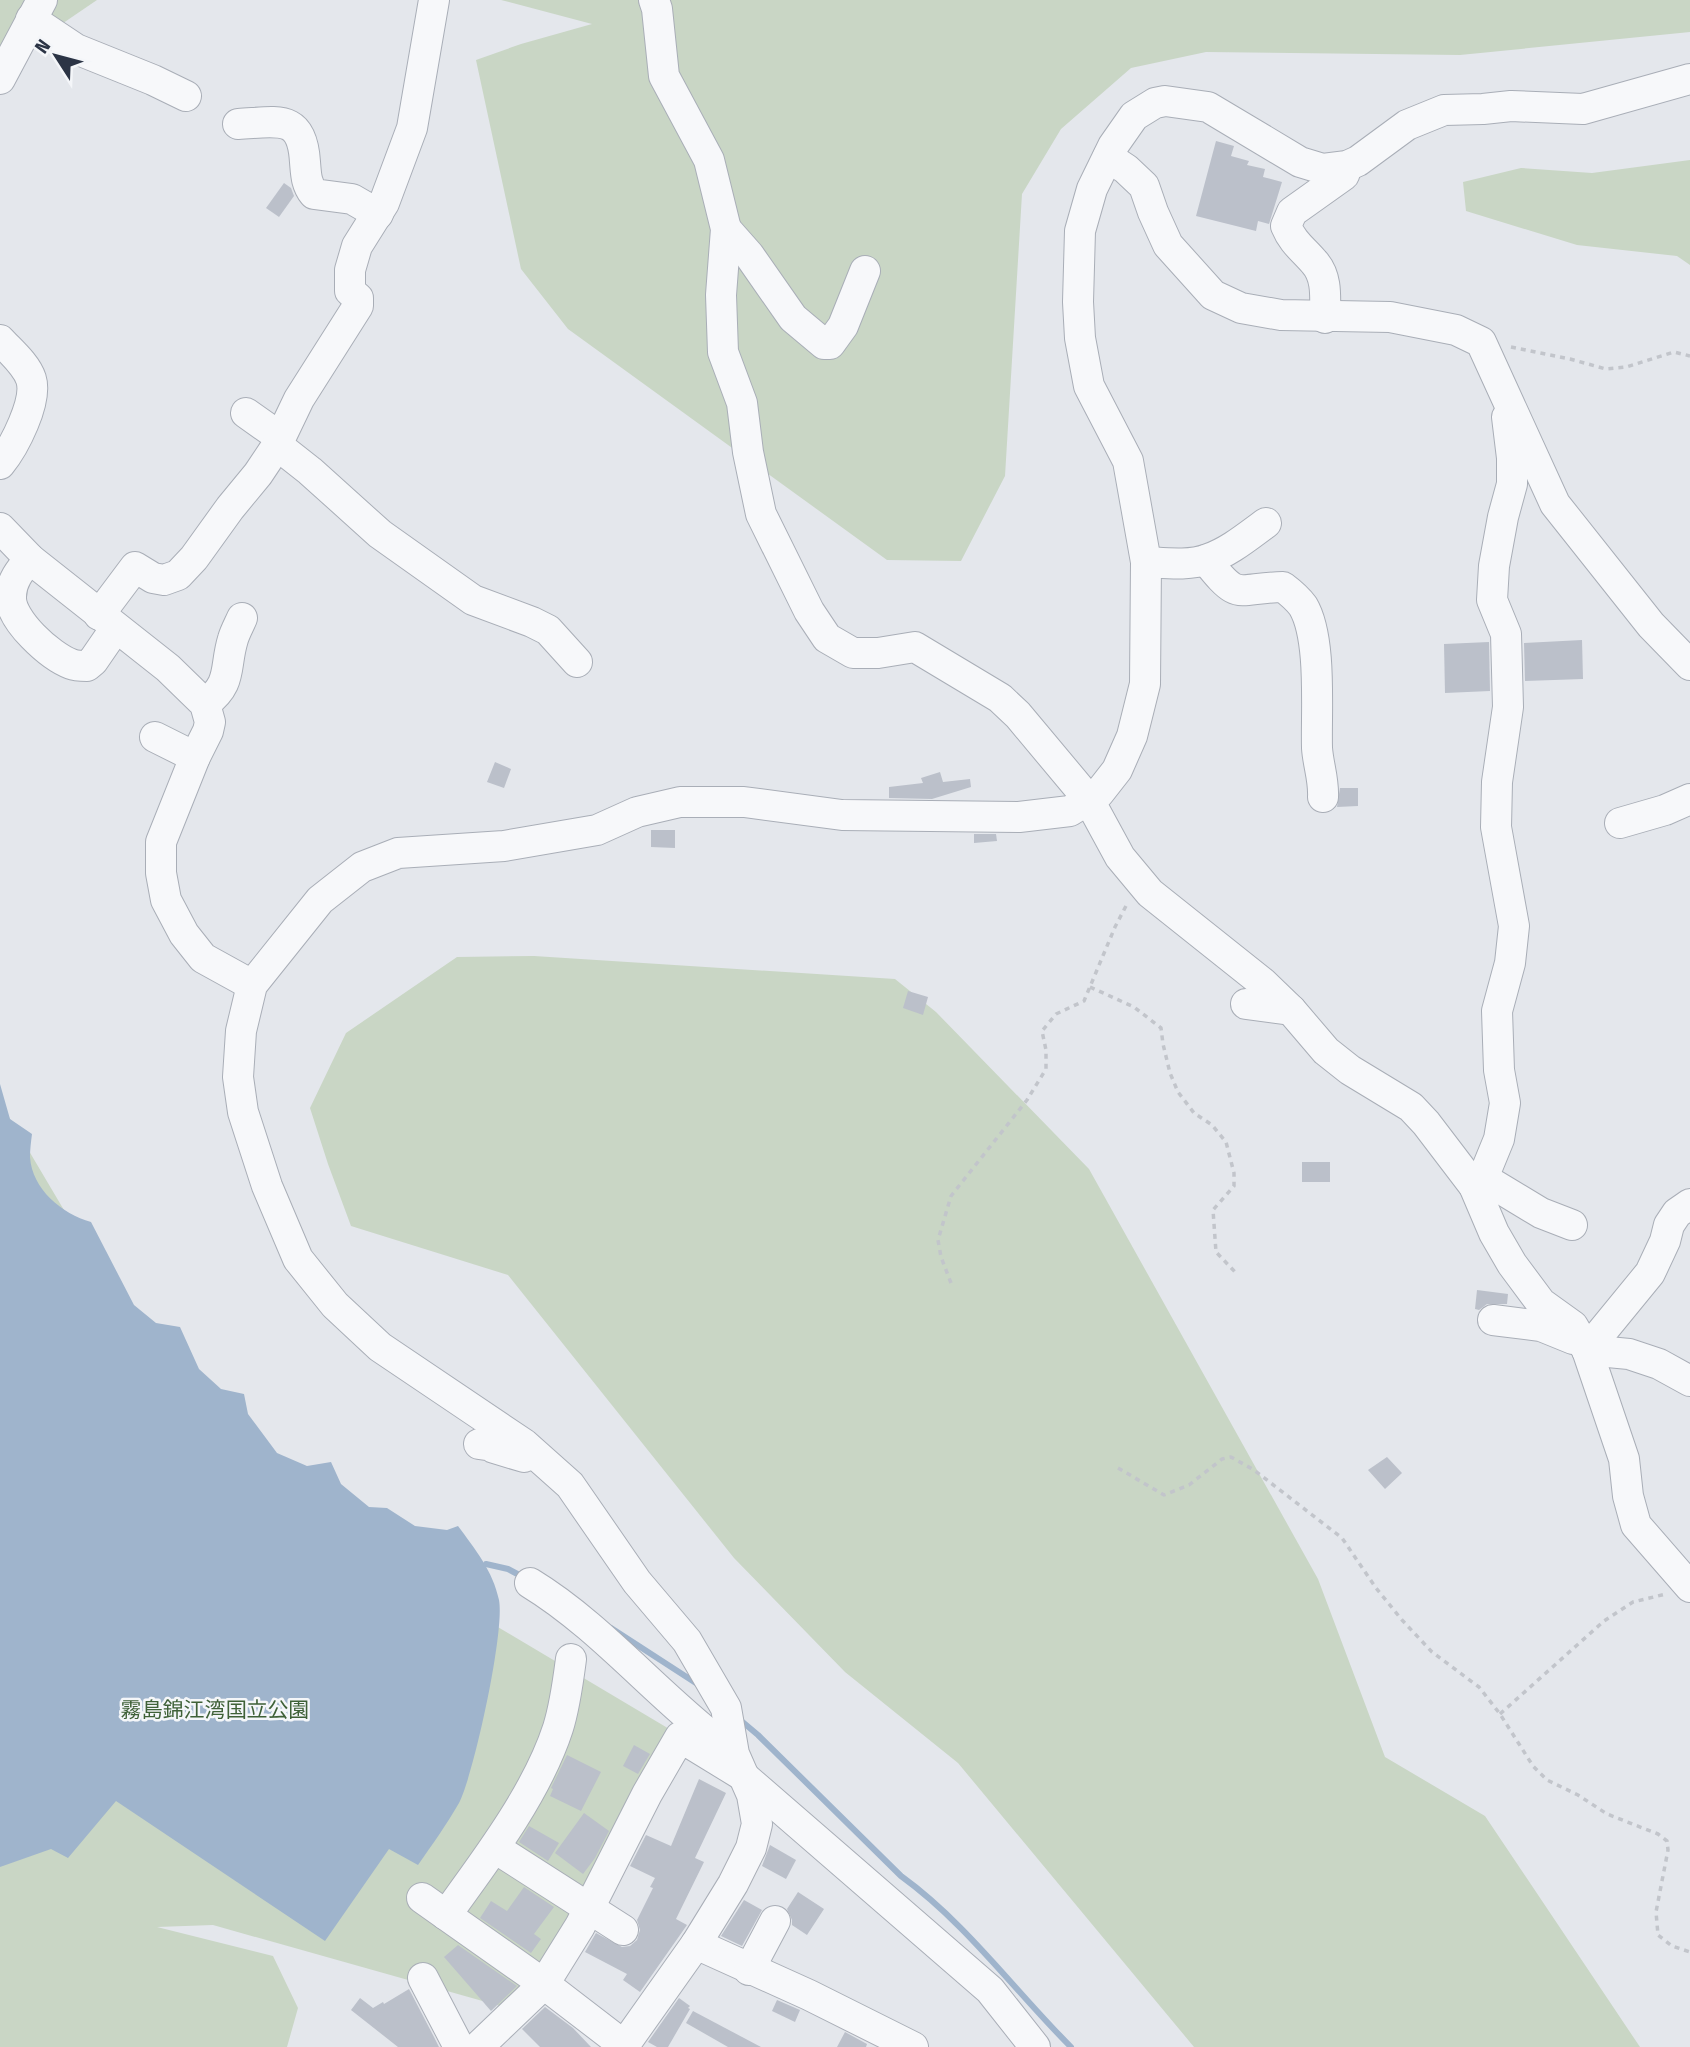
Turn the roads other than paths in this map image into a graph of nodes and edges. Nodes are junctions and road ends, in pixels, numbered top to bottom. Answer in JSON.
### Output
{"nodes":[{"id":1,"x":434,"y":0,"type":"edge"},
{"id":2,"x":654,"y":0,"type":"edge"},
{"id":3,"x":37,"y":10,"type":"edge"},
{"id":4,"x":0,"y":79,"type":"edge"},
{"id":5,"x":1690,"y":79,"type":"edge"},
{"id":6,"x":186,"y":96,"type":"dead end"},
{"id":7,"x":239,"y":124,"type":"dead end"},
{"id":8,"x":1108,"y":157,"type":"junction"},
{"id":9,"x":1347,"y":166,"type":"junction"},
{"id":10,"x":378,"y":214,"type":"junction"},
{"id":11,"x":726,"y":229,"type":"junction"},
{"id":12,"x":865,"y":271,"type":"dead end"},
{"id":13,"x":1325,"y":317,"type":"junction"},
{"id":14,"x":0,"y":340,"type":"edge"},
{"id":15,"x":1503,"y":386,"type":"junction"},
{"id":16,"x":246,"y":413,"type":"dead end"},
{"id":17,"x":279,"y":441,"type":"junction"},
{"id":18,"x":0,"y":464,"type":"edge"},
{"id":19,"x":1266,"y":523,"type":"dead end"},
{"id":20,"x":0,"y":528,"type":"edge"},
{"id":21,"x":30,"y":559,"type":"junction"},
{"id":22,"x":1206,"y":560,"type":"junction"},
{"id":23,"x":1146,"y":562,"type":"junction"},
{"id":24,"x":242,"y":618,"type":"dead end"},
{"id":25,"x":107,"y":622,"type":"junction"},
{"id":26,"x":577,"y":662,"type":"dead end"},
{"id":27,"x":1690,"y":665,"type":"edge"},
{"id":28,"x":205,"y":704,"type":"junction"},
{"id":29,"x":155,"y":737,"type":"dead end"},
{"id":30,"x":195,"y":757,"type":"junction"},
{"id":31,"x":1323,"y":797,"type":"dead end"},
{"id":32,"x":1690,"y":799,"type":"edge"},
{"id":33,"x":1089,"y":800,"type":"junction"},
{"id":34,"x":1620,"y":823,"type":"dead end"},
{"id":35,"x":252,"y":985,"type":"junction"},
{"id":36,"x":1246,"y":1004,"type":"dead end"},
{"id":37,"x":1291,"y":1010,"type":"junction"},
{"id":38,"x":1479,"y":1182,"type":"junction"},
{"id":39,"x":1690,"y":1204,"type":"edge"},
{"id":40,"x":1572,"y":1225,"type":"dead end"},
{"id":41,"x":1493,"y":1320,"type":"dead end"},
{"id":42,"x":1586,"y":1347,"type":"junction"},
{"id":43,"x":1690,"y":1381,"type":"edge"},
{"id":44,"x":480,"y":1444,"type":"dead end"},
{"id":45,"x":548,"y":1466,"type":"junction"},
{"id":46,"x":530,"y":1583,"type":"dead end"},
{"id":47,"x":1689,"y":1586,"type":"edge"},
{"id":48,"x":571,"y":1659,"type":"dead end"},
{"id":49,"x":668,"y":1755,"type":"junction"},
{"id":50,"x":738,"y":1764,"type":"junction"},
{"id":51,"x":696,"y":1770,"type":"dead end"},
{"id":52,"x":757,"y":1824,"type":"junction"},
{"id":53,"x":787,"y":1836,"type":"dead end"},
{"id":54,"x":495,"y":1848,"type":"junction"},
{"id":55,"x":422,"y":1898,"type":"dead end"},
{"id":56,"x":589,"y":1907,"type":"junction"},
{"id":57,"x":446,"y":1915,"type":"junction"},
{"id":58,"x":775,"y":1921,"type":"dead end"},
{"id":59,"x":623,"y":1930,"type":"dead end"},
{"id":60,"x":696,"y":1944,"type":"junction"},
{"id":61,"x":749,"y":1970,"type":"junction"},
{"id":62,"x":423,"y":1978,"type":"dead end"},
{"id":63,"x":544,"y":1984,"type":"junction"},
{"id":64,"x":459,"y":2047,"type":"edge"},
{"id":65,"x":478,"y":2047,"type":"edge"},
{"id":66,"x":624,"y":2047,"type":"edge"},
{"id":67,"x":913,"y":2047,"type":"edge"},
{"id":68,"x":1035,"y":2047,"type":"edge"}],
"edges":[{"from":1,"to":10,"type":"street"},
{"from":2,"to":11,"type":"street"},
{"from":3,"to":4,"type":"street"},
{"from":3,"to":6,"type":"street"},
{"from":5,"to":9,"type":"street"},
{"from":7,"to":10,"type":"street"},
{"from":8,"to":9,"type":"street"},
{"from":8,"to":13,"type":"street"},
{"from":8,"to":23,"type":"street"},
{"from":9,"to":13,"type":"street"},
{"from":10,"to":17,"type":"street"},
{"from":11,"to":12,"type":"street"},
{"from":11,"to":33,"type":"street"},
{"from":13,"to":15,"type":"street"},
{"from":14,"to":18,"type":"street"},
{"from":15,"to":27,"type":"street"},
{"from":15,"to":38,"type":"street"},
{"from":16,"to":17,"type":"street"},
{"from":17,"to":25,"type":"street"},
{"from":17,"to":26,"type":"street"},
{"from":19,"to":22,"type":"street"},
{"from":20,"to":21,"type":"street"},
{"from":21,"to":25,"type":"street"},
{"from":21,"to":25,"type":"street"},
{"from":22,"to":23,"type":"street"},
{"from":22,"to":31,"type":"street"},
{"from":23,"to":33,"type":"street"},
{"from":24,"to":28,"type":"street"},
{"from":25,"to":28,"type":"street"},
{"from":28,"to":30,"type":"street"},
{"from":29,"to":30,"type":"street"},
{"from":30,"to":35,"type":"street"},
{"from":32,"to":34,"type":"street"},
{"from":33,"to":35,"type":"street"},
{"from":33,"to":37,"type":"street"},
{"from":35,"to":45,"type":"street"},
{"from":36,"to":37,"type":"street"},
{"from":37,"to":38,"type":"street"},
{"from":38,"to":40,"type":"street"},
{"from":38,"to":42,"type":"street"},
{"from":39,"to":42,"type":"street"},
{"from":41,"to":42,"type":"street"},
{"from":42,"to":43,"type":"street"},
{"from":42,"to":47,"type":"street"},
{"from":44,"to":45,"type":"street"},
{"from":45,"to":50,"type":"street"},
{"from":46,"to":50,"type":"street"},
{"from":48,"to":54,"type":"street"},
{"from":49,"to":50,"type":"street"},
{"from":49,"to":51,"type":"street"},
{"from":49,"to":56,"type":"street"},
{"from":50,"to":52,"type":"street"},
{"from":50,"to":68,"type":"street"},
{"from":52,"to":53,"type":"street"},
{"from":52,"to":60,"type":"street"},
{"from":54,"to":56,"type":"street"},
{"from":54,"to":57,"type":"street"},
{"from":55,"to":57,"type":"street"},
{"from":56,"to":59,"type":"street"},
{"from":56,"to":63,"type":"street"},
{"from":57,"to":63,"type":"street"},
{"from":58,"to":61,"type":"street"},
{"from":60,"to":61,"type":"street"},
{"from":60,"to":66,"type":"street"},
{"from":61,"to":67,"type":"street"},
{"from":62,"to":64,"type":"street"},
{"from":63,"to":65,"type":"street"},
{"from":63,"to":66,"type":"street"}]}
